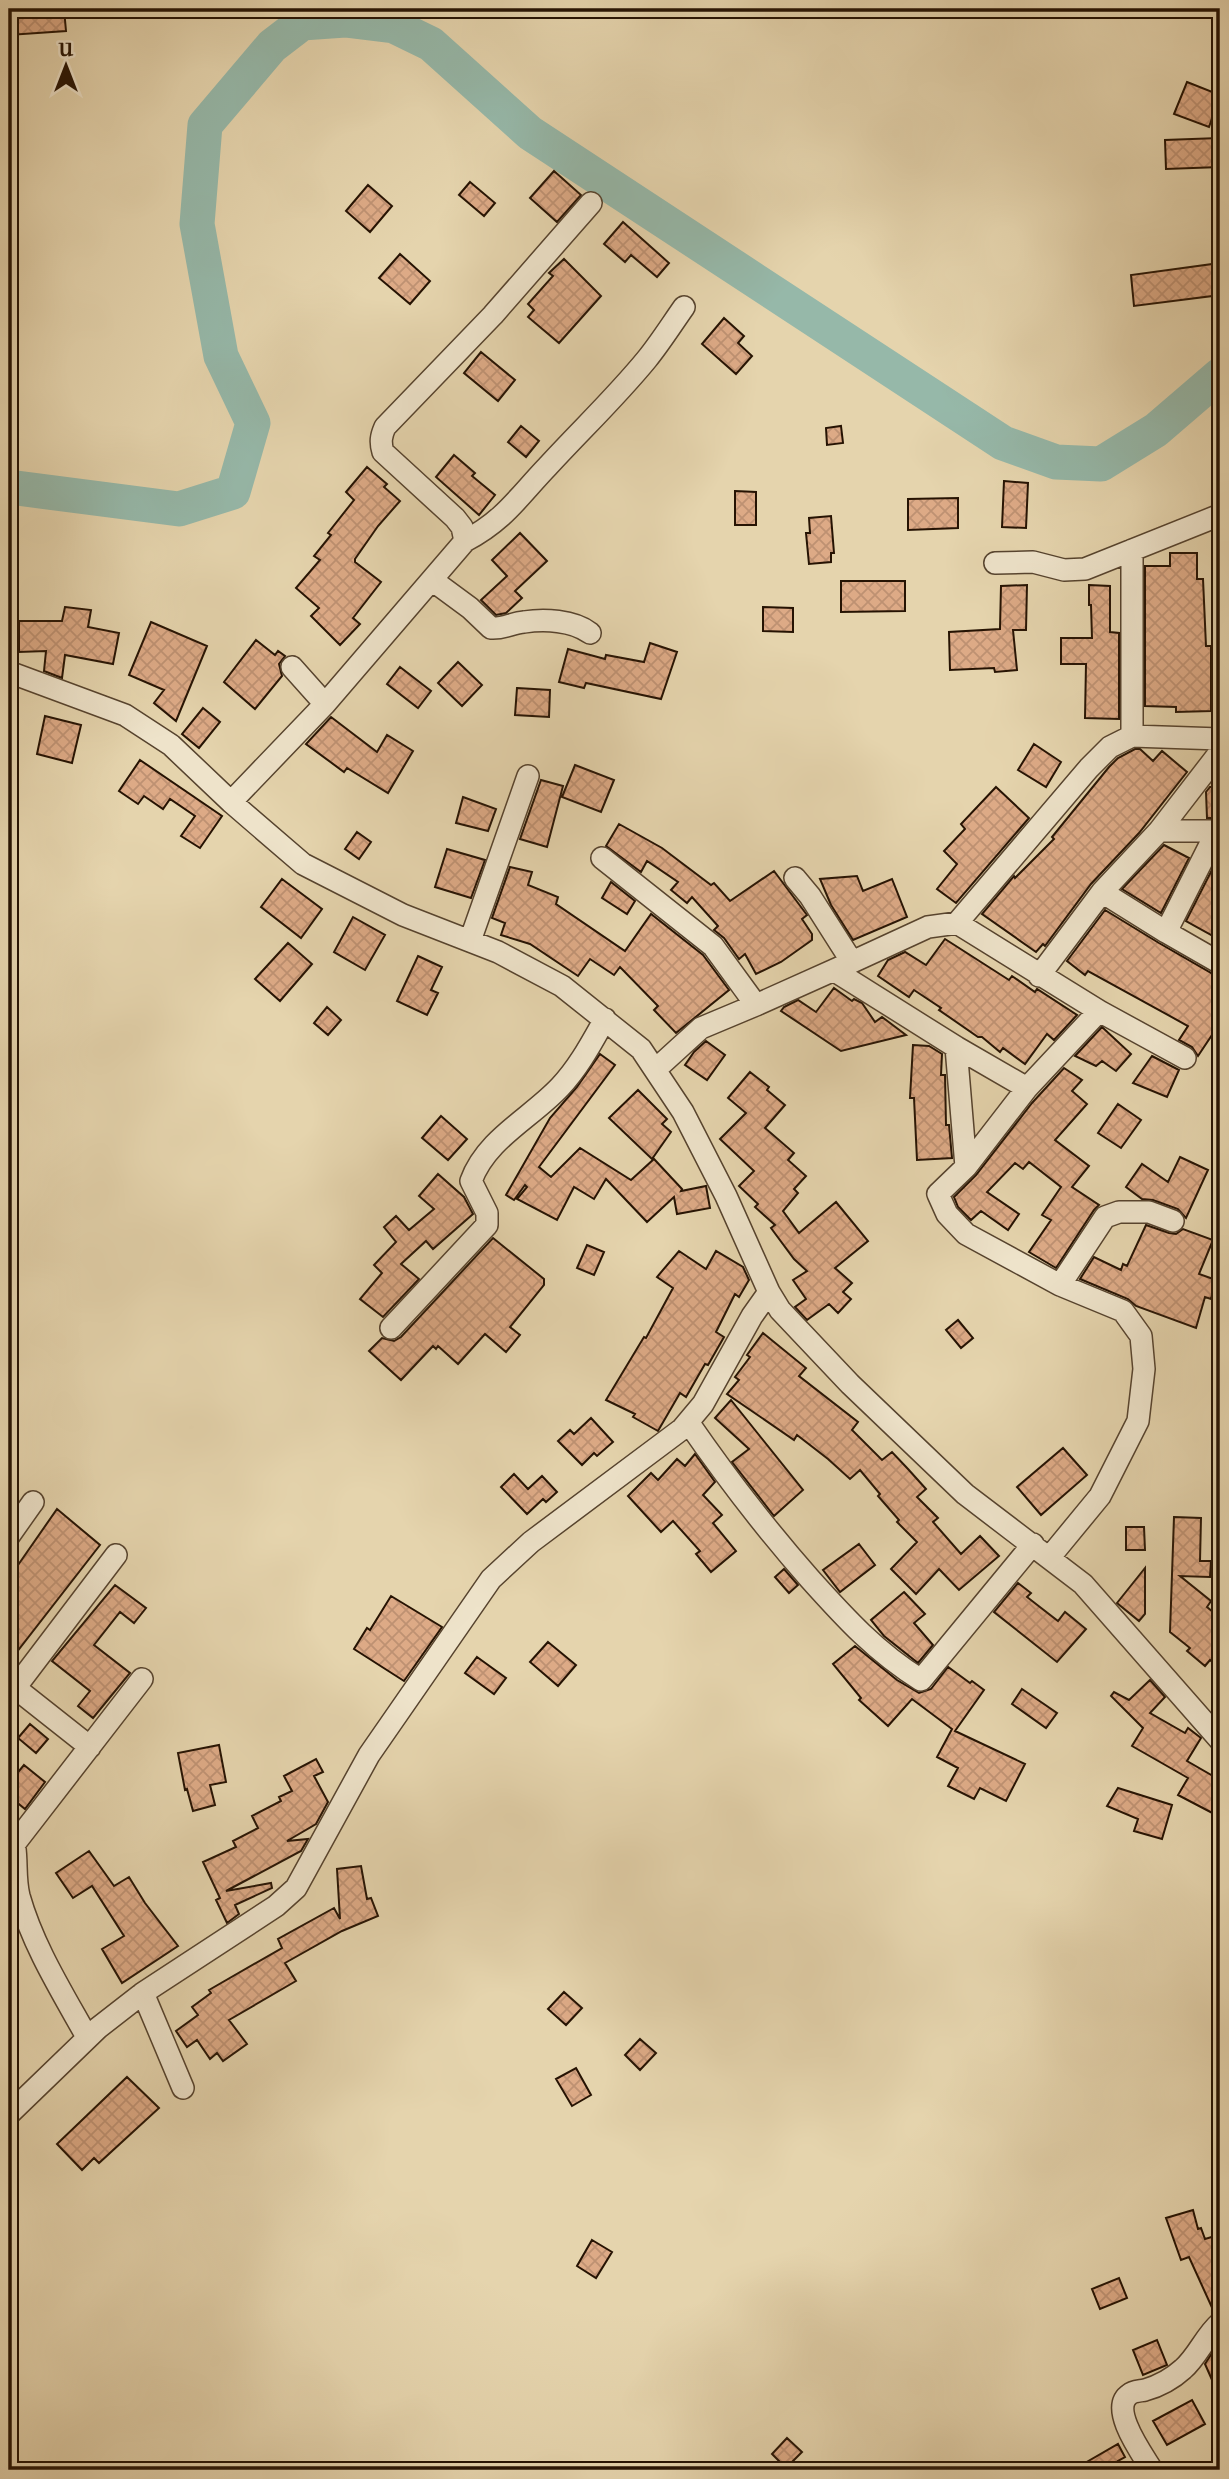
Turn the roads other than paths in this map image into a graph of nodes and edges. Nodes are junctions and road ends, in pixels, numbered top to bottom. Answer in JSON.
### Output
{"nodes":[{"id":1,"x":592,"y":203,"type":"dead end"},
{"id":2,"x":684,"y":307,"type":"dead end"},
{"id":3,"x":1220,"y":515,"type":"edge"},
{"id":4,"x":466,"y":541,"type":"junction"},
{"id":5,"x":1132,"y":550,"type":"junction"},
{"id":6,"x":995,"y":563,"type":"dead end"},
{"id":7,"x":432,"y":580,"type":"junction"},
{"id":8,"x":590,"y":633,"type":"dead end"},
{"id":9,"x":292,"y":667,"type":"dead end"},
{"id":10,"x":9,"y":672,"type":"edge"},
{"id":11,"x":325,"y":704,"type":"junction"},
{"id":12,"x":1132,"y":736,"type":"junction"},
{"id":13,"x":1220,"y":739,"type":"edge"},
{"id":14,"x":1220,"y":752,"type":"edge"},
{"id":15,"x":528,"y":776,"type":"dead end"},
{"id":16,"x":231,"y":802,"type":"junction"},
{"id":17,"x":1158,"y":831,"type":"junction"},
{"id":18,"x":1219,"y":831,"type":"edge"},
{"id":19,"x":602,"y":858,"type":"dead end"},
{"id":20,"x":795,"y":878,"type":"dead end"},
{"id":21,"x":1102,"y":892,"type":"junction"},
{"id":22,"x":957,"y":923,"type":"junction"},
{"id":23,"x":1166,"y":932,"type":"junction"},
{"id":24,"x":470,"y":941,"type":"junction"},
{"id":25,"x":1220,"y":963,"type":"edge"},
{"id":26,"x":844,"y":966,"type":"junction"},
{"id":27,"x":1039,"y":975,"type":"junction"},
{"id":28,"x":756,"y":1005,"type":"junction"},
{"id":29,"x":1099,"y":1011,"type":"junction"},
{"id":30,"x":605,"y":1018,"type":"junction"},
{"id":31,"x":957,"y":1047,"type":"junction"},
{"id":32,"x":1185,"y":1058,"type":"dead end"},
{"id":33,"x":656,"y":1069,"type":"junction"},
{"id":34,"x":1027,"y":1088,"type":"junction"},
{"id":35,"x":966,"y":1167,"type":"junction"},
{"id":36,"x":1174,"y":1220,"type":"dead end"},
{"id":37,"x":1060,"y":1285,"type":"junction"},
{"id":38,"x":769,"y":1292,"type":"junction"},
{"id":39,"x":391,"y":1328,"type":"dead end"},
{"id":40,"x":688,"y":1422,"type":"junction"},
{"id":41,"x":33,"y":1502,"type":"dead end"},
{"id":42,"x":9,"y":1536,"type":"edge"},
{"id":43,"x":1041,"y":1551,"type":"junction"},
{"id":44,"x":116,"y":1555,"type":"dead end"},
{"id":45,"x":142,"y":1679,"type":"dead end"},
{"id":46,"x":12,"y":1685,"type":"edge"},
{"id":47,"x":1220,"y":1740,"type":"edge"},
{"id":48,"x":90,"y":1747,"type":"junction"},
{"id":49,"x":11,"y":1840,"type":"edge"},
{"id":50,"x":144,"y":1993,"type":"junction"},
{"id":51,"x":87,"y":2037,"type":"junction"},
{"id":52,"x":183,"y":2088,"type":"dead end"},
{"id":53,"x":9,"y":2114,"type":"edge"},
{"id":54,"x":1220,"y":2323,"type":"edge"},
{"id":55,"x":1152,"y":2470,"type":"edge"}],
"edges":[{"from":1,"to":4,"type":"street"},
{"from":2,"to":4,"type":"street"},
{"from":3,"to":5,"type":"street"},
{"from":4,"to":7,"type":"street"},
{"from":5,"to":6,"type":"street"},
{"from":5,"to":12,"type":"street"},
{"from":7,"to":8,"type":"street"},
{"from":7,"to":11,"type":"street"},
{"from":9,"to":11,"type":"street"},
{"from":10,"to":16,"type":"street"},
{"from":11,"to":16,"type":"street"},
{"from":12,"to":13,"type":"street"},
{"from":12,"to":22,"type":"street"},
{"from":14,"to":17,"type":"street"},
{"from":15,"to":24,"type":"street"},
{"from":16,"to":24,"type":"street"},
{"from":17,"to":18,"type":"street"},
{"from":17,"to":21,"type":"street"},
{"from":18,"to":23,"type":"street"},
{"from":19,"to":28,"type":"street"},
{"from":20,"to":26,"type":"street"},
{"from":21,"to":23,"type":"street"},
{"from":21,"to":27,"type":"street"},
{"from":22,"to":26,"type":"street"},
{"from":22,"to":27,"type":"street"},
{"from":23,"to":25,"type":"street"},
{"from":24,"to":30,"type":"street"},
{"from":26,"to":28,"type":"street"},
{"from":26,"to":31,"type":"street"},
{"from":27,"to":29,"type":"street"},
{"from":28,"to":33,"type":"street"},
{"from":29,"to":32,"type":"street"},
{"from":29,"to":34,"type":"street"},
{"from":30,"to":33,"type":"street"},
{"from":30,"to":39,"type":"street"},
{"from":31,"to":34,"type":"street"},
{"from":31,"to":35,"type":"street"},
{"from":33,"to":38,"type":"street"},
{"from":34,"to":35,"type":"street"},
{"from":35,"to":37,"type":"street"},
{"from":36,"to":37,"type":"street"},
{"from":37,"to":43,"type":"street"},
{"from":38,"to":40,"type":"street"},
{"from":38,"to":43,"type":"street"},
{"from":40,"to":43,"type":"street"},
{"from":40,"to":50,"type":"street"},
{"from":41,"to":42,"type":"street"},
{"from":43,"to":47,"type":"street"},
{"from":44,"to":46,"type":"street"},
{"from":45,"to":48,"type":"street"},
{"from":46,"to":48,"type":"street"},
{"from":48,"to":49,"type":"street"},
{"from":49,"to":51,"type":"street"},
{"from":50,"to":51,"type":"street"},
{"from":50,"to":52,"type":"street"},
{"from":51,"to":53,"type":"street"},
{"from":54,"to":55,"type":"street"}]}
